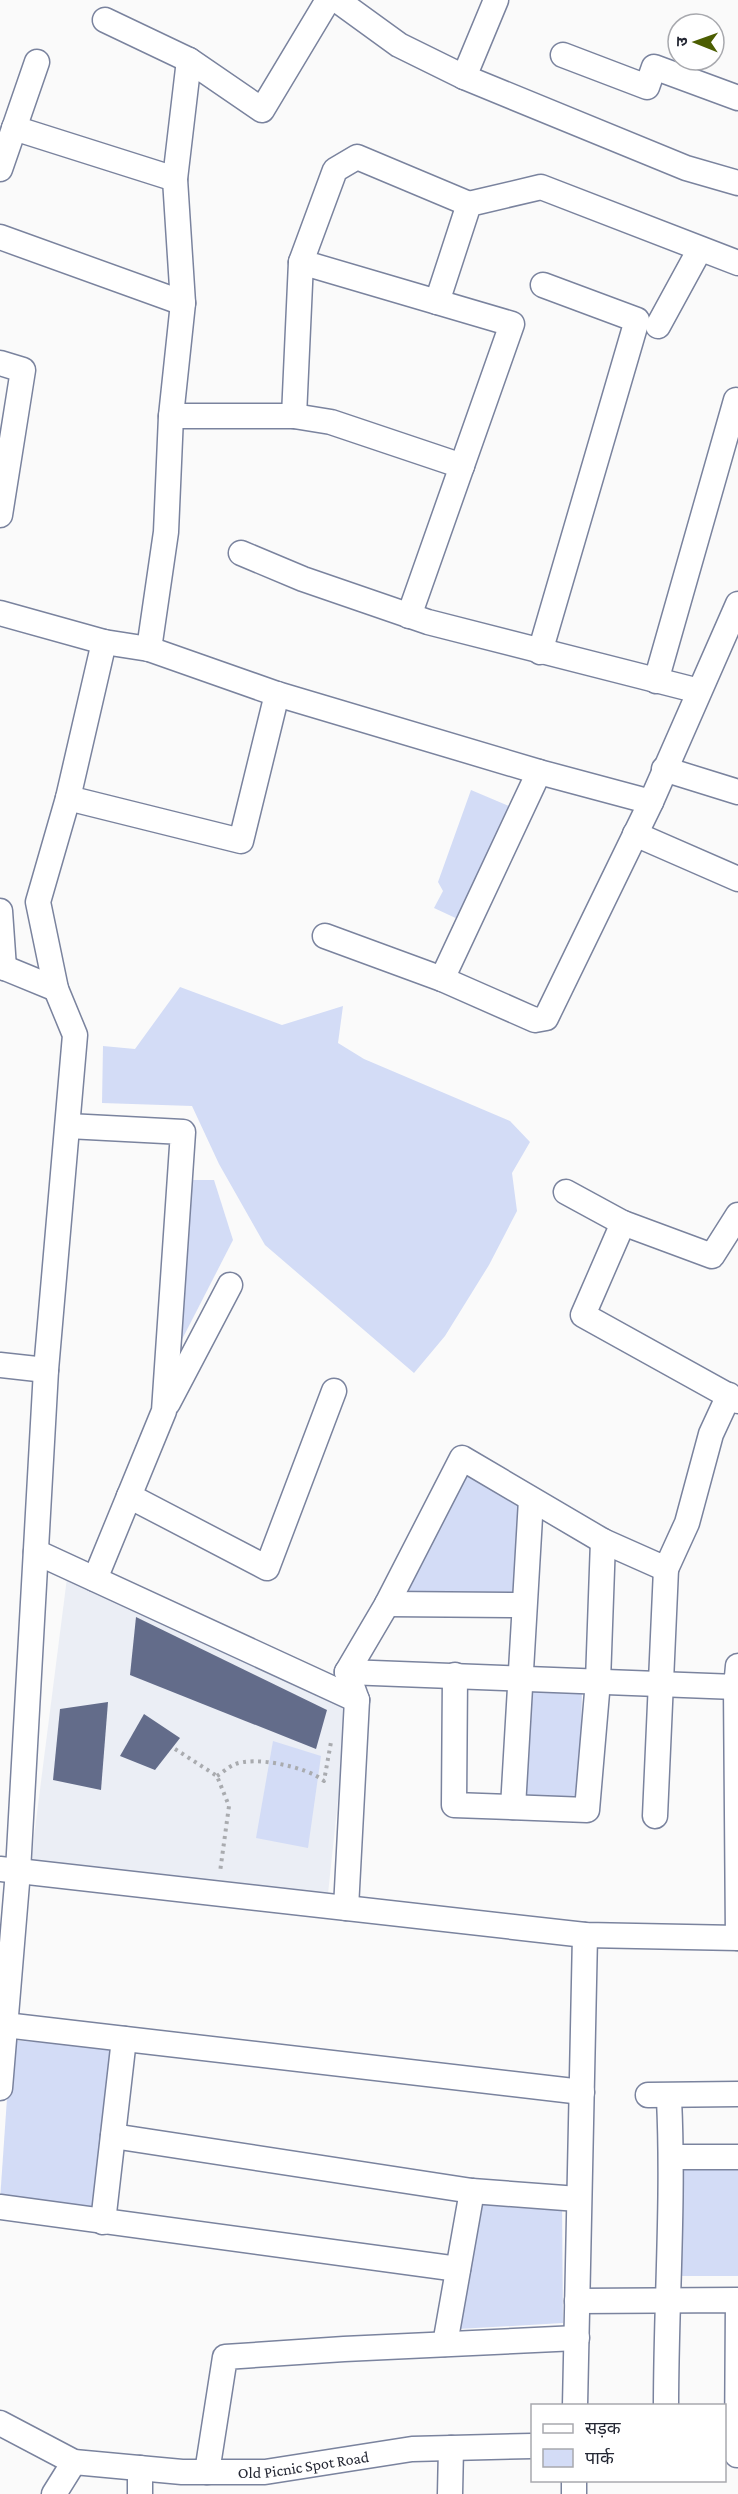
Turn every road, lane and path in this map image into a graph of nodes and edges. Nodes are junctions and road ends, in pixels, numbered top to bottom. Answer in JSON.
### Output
{"nodes":[{"id":1,"x":328,"y":0,"type":"edge"},
{"id":2,"x":337,"y":0,"type":"edge"},
{"id":3,"x":496,"y":0,"type":"edge"},
{"id":4,"x":105,"y":21,"type":"dead end"},
{"id":5,"x":562,"y":55,"type":"dead end"},
{"id":6,"x":189,"y":60,"type":"junction"},
{"id":7,"x":37,"y":62,"type":"dead end"},
{"id":8,"x":464,"y":77,"type":"junction"},
{"id":9,"x":738,"y":98,"type":"edge"},
{"id":10,"x":8,"y":134,"type":"edge"},
{"id":11,"x":0,"y":169,"type":"edge"},
{"id":12,"x":176,"y":180,"type":"junction"},
{"id":13,"x":738,"y":183,"type":"edge"},
{"id":14,"x":469,"y":204,"type":"junction"},
{"id":15,"x":0,"y":237,"type":"edge"},
{"id":16,"x":700,"y":249,"type":"junction"},
{"id":17,"x":301,"y":262,"type":"junction"},
{"id":18,"x":738,"y":263,"type":"edge"},
{"id":19,"x":543,"y":285,"type":"dead end"},
{"id":20,"x":437,"y":302,"type":"junction"},
{"id":21,"x":183,"y":303,"type":"junction"},
{"id":22,"x":658,"y":326,"type":"dead end"},
{"id":23,"x":0,"y":363,"type":"edge"},
{"id":24,"x":736,"y":400,"type":"dead end"},
{"id":25,"x":171,"y":416,"type":"junction"},
{"id":26,"x":294,"y":416,"type":"junction"},
{"id":27,"x":462,"y":466,"type":"junction"},
{"id":28,"x":0,"y":513,"type":"edge"},
{"id":29,"x":241,"y":553,"type":"dead end"},
{"id":30,"x":738,"y":604,"type":"edge"},
{"id":31,"x":0,"y":614,"type":"edge"},
{"id":32,"x":409,"y":616,"type":"junction"},
{"id":33,"x":104,"y":642,"type":"junction"},
{"id":34,"x":149,"y":649,"type":"junction"},
{"id":35,"x":540,"y":652,"type":"junction"},
{"id":36,"x":656,"y":681,"type":"junction"},
{"id":37,"x":699,"y":691,"type":"junction"},
{"id":38,"x":277,"y":694,"type":"junction"},
{"id":39,"x":664,"y":769,"type":"junction"},
{"id":40,"x":539,"y":772,"type":"junction"},
{"id":41,"x":738,"y":792,"type":"edge"},
{"id":42,"x":68,"y":798,"type":"junction"},
{"id":43,"x":651,"y":802,"type":"junction"},
{"id":44,"x":635,"y":834,"type":"junction"},
{"id":45,"x":738,"y":879,"type":"edge"},
{"id":46,"x":0,"y":911,"type":"edge"},
{"id":47,"x":325,"y":936,"type":"dead end"},
{"id":48,"x":2,"y":967,"type":"edge"},
{"id":49,"x":442,"y":979,"type":"junction"},
{"id":50,"x":56,"y":989,"type":"junction"},
{"id":51,"x":68,"y":1126,"type":"junction"},
{"id":52,"x":566,"y":1192,"type":"dead end"},
{"id":53,"x":738,"y":1215,"type":"edge"},
{"id":54,"x":623,"y":1223,"type":"junction"},
{"id":55,"x":230,"y":1285,"type":"dead end"},
{"id":56,"x":0,"y":1365,"type":"edge"},
{"id":57,"x":46,"y":1370,"type":"junction"},
{"id":58,"x":334,"y":1391,"type":"dead end"},
{"id":59,"x":733,"y":1398,"type":"edge"},
{"id":60,"x":164,"y":1411,"type":"junction"},
{"id":61,"x":129,"y":1496,"type":"junction"},
{"id":62,"x":531,"y":1500,"type":"junction"},
{"id":63,"x":603,"y":1541,"type":"junction"},
{"id":64,"x":36,"y":1552,"type":"junction"},
{"id":65,"x":666,"y":1569,"type":"junction"},
{"id":66,"x":95,"y":1579,"type":"junction"},
{"id":67,"x":387,"y":1604,"type":"junction"},
{"id":68,"x":524,"y":1605,"type":"junction"},
{"id":69,"x":347,"y":1672,"type":"junction"},
{"id":70,"x":455,"y":1675,"type":"junction"},
{"id":71,"x":737,"y":1679,"type":"edge"},
{"id":72,"x":521,"y":1680,"type":"junction"},
{"id":73,"x":598,"y":1681,"type":"junction"},
{"id":74,"x":661,"y":1684,"type":"junction"},
{"id":75,"x":357,"y":1700,"type":"junction"},
{"id":76,"x":332,"y":1737,"type":"dead end"},
{"id":77,"x":175,"y":1749,"type":"dead end"},
{"id":78,"x":217,"y":1776,"type":"junction"},
{"id":79,"x":513,"y":1807,"type":"junction"},
{"id":80,"x":655,"y":1816,"type":"dead end"},
{"id":81,"x":737,"y":1817,"type":"edge"},
{"id":82,"x":9,"y":1870,"type":"edge"},
{"id":83,"x":218,"y":1882,"type":"dead end"},
{"id":84,"x":346,"y":1908,"type":"junction"},
{"id":85,"x":585,"y":1935,"type":"junction"},
{"id":86,"x":738,"y":1938,"type":"edge"},
{"id":87,"x":5,"y":2025,"type":"junction"},
{"id":88,"x":124,"y":2039,"type":"junction"},
{"id":89,"x":0,"y":2088,"type":"edge"},
{"id":90,"x":582,"y":2091,"type":"junction"},
{"id":91,"x":738,"y":2094,"type":"edge"},
{"id":92,"x":648,"y":2095,"type":"dead end"},
{"id":93,"x":672,"y":2096,"type":"junction"},
{"id":94,"x":113,"y":2136,"type":"junction"},
{"id":95,"x":672,"y":2157,"type":"junction"},
{"id":96,"x":738,"y":2157,"type":"edge"},
{"id":97,"x":472,"y":2191,"type":"junction"},
{"id":98,"x":578,"y":2199,"type":"junction"},
{"id":99,"x":0,"y":2207,"type":"edge"},
{"id":100,"x":103,"y":2222,"type":"junction"},
{"id":101,"x":458,"y":2269,"type":"junction"},
{"id":102,"x":666,"y":2300,"type":"junction"},
{"id":103,"x":577,"y":2301,"type":"junction"},
{"id":104,"x":577,"y":2338,"type":"junction"},
{"id":105,"x":445,"y":2344,"type":"junction"},
{"id":106,"x":737,"y":2369,"type":"edge"},
{"id":107,"x":575,"y":2404,"type":"edge"},
{"id":108,"x":666,"y":2404,"type":"edge"},
{"id":109,"x":0,"y":2423,"type":"edge"},
{"id":110,"x":531,"y":2446,"type":"edge"},
{"id":111,"x":451,"y":2448,"type":"junction"},
{"id":112,"x":738,"y":2455,"type":"edge"},
{"id":113,"x":74,"y":2462,"type":"junction"},
{"id":114,"x":140,"y":2468,"type":"junction"},
{"id":115,"x":207,"y":2472,"type":"junction"},
{"id":116,"x":54,"y":2494,"type":"edge"},
{"id":117,"x":140,"y":2494,"type":"edge"},
{"id":118,"x":450,"y":2494,"type":"edge"}],
"edges":[{"from":1,"to":6,"type":"street"},
{"from":2,"to":8,"type":"street"},
{"from":3,"to":8,"type":"street"},
{"from":4,"to":6,"type":"street"},
{"from":5,"to":9,"type":"street"},
{"from":6,"to":12,"type":"street"},
{"from":7,"to":10,"type":"street"},
{"from":8,"to":13,"type":"street"},
{"from":10,"to":11,"type":"street"},
{"from":10,"to":12,"type":"street"},
{"from":12,"to":21,"type":"street"},
{"from":14,"to":16,"type":"street"},
{"from":14,"to":17,"type":"street"},
{"from":14,"to":20,"type":"street"},
{"from":15,"to":21,"type":"street"},
{"from":16,"to":18,"type":"street"},
{"from":16,"to":22,"type":"street"},
{"from":17,"to":20,"type":"street"},
{"from":17,"to":26,"type":"street"},
{"from":19,"to":35,"type":"street"},
{"from":20,"to":27,"type":"street"},
{"from":21,"to":25,"type":"street"},
{"from":23,"to":28,"type":"street"},
{"from":24,"to":36,"type":"street"},
{"from":25,"to":26,"type":"street"},
{"from":25,"to":34,"type":"street"},
{"from":26,"to":27,"type":"street"},
{"from":27,"to":32,"type":"street"},
{"from":29,"to":32,"type":"street"},
{"from":30,"to":37,"type":"street"},
{"from":31,"to":33,"type":"street"},
{"from":32,"to":35,"type":"street"},
{"from":33,"to":34,"type":"street"},
{"from":33,"to":42,"type":"street"},
{"from":34,"to":38,"type":"street"},
{"from":35,"to":36,"type":"street"},
{"from":36,"to":37,"type":"street"},
{"from":37,"to":39,"type":"street"},
{"from":38,"to":40,"type":"street"},
{"from":38,"to":42,"type":"street"},
{"from":39,"to":41,"type":"street"},
{"from":39,"to":43,"type":"street"},
{"from":40,"to":43,"type":"street"},
{"from":40,"to":49,"type":"street"},
{"from":42,"to":50,"type":"street"},
{"from":43,"to":44,"type":"street"},
{"from":44,"to":45,"type":"street"},
{"from":44,"to":49,"type":"street"},
{"from":46,"to":48,"type":"street"},
{"from":47,"to":49,"type":"street"},
{"from":48,"to":50,"type":"street"},
{"from":50,"to":51,"type":"street"},
{"from":51,"to":57,"type":"street"},
{"from":51,"to":60,"type":"street"},
{"from":52,"to":54,"type":"street"},
{"from":53,"to":54,"type":"street"},
{"from":54,"to":59,"type":"street"},
{"from":55,"to":60,"type":"street"},
{"from":56,"to":57,"type":"street"},
{"from":57,"to":64,"type":"street"},
{"from":58,"to":61,"type":"street"},
{"from":59,"to":65,"type":"street"},
{"from":60,"to":61,"type":"street"},
{"from":61,"to":66,"type":"street"},
{"from":62,"to":63,"type":"street"},
{"from":62,"to":67,"type":"street"},
{"from":62,"to":68,"type":"street"},
{"from":63,"to":65,"type":"street"},
{"from":63,"to":73,"type":"street"},
{"from":64,"to":66,"type":"street"},
{"from":64,"to":82,"type":"street"},
{"from":65,"to":74,"type":"street"},
{"from":66,"to":75,"type":"street"},
{"from":67,"to":68,"type":"street"},
{"from":67,"to":69,"type":"street"},
{"from":68,"to":72,"type":"street"},
{"from":69,"to":70,"type":"street"},
{"from":69,"to":75,"type":"street"},
{"from":70,"to":72,"type":"street"},
{"from":70,"to":79,"type":"street"},
{"from":71,"to":74,"type":"street"},
{"from":71,"to":81,"type":"street"},
{"from":72,"to":73,"type":"street"},
{"from":72,"to":79,"type":"street"},
{"from":73,"to":74,"type":"street"},
{"from":73,"to":79,"type":"street"},
{"from":74,"to":80,"type":"street"},
{"from":75,"to":84,"type":"street"},
{"from":76,"to":78,"type":"path"},
{"from":77,"to":78,"type":"path"},
{"from":78,"to":83,"type":"path"},
{"from":81,"to":86,"type":"street"},
{"from":82,"to":84,"type":"street"},
{"from":82,"to":87,"type":"street"},
{"from":84,"to":85,"type":"street"},
{"from":85,"to":86,"type":"street"},
{"from":85,"to":90,"type":"street"},
{"from":87,"to":88,"type":"street"},
{"from":87,"to":89,"type":"street"},
{"from":88,"to":90,"type":"street"},
{"from":88,"to":94,"type":"street"},
{"from":90,"to":98,"type":"street"},
{"from":91,"to":93,"type":"street"},
{"from":92,"to":93,"type":"street"},
{"from":93,"to":95,"type":"street"},
{"from":94,"to":97,"type":"street"},
{"from":94,"to":100,"type":"street"},
{"from":95,"to":96,"type":"street"},
{"from":95,"to":102,"type":"street"},
{"from":97,"to":98,"type":"street"},
{"from":97,"to":101,"type":"street"},
{"from":98,"to":103,"type":"street"},
{"from":99,"to":100,"type":"street"},
{"from":100,"to":101,"type":"street"},
{"from":101,"to":105,"type":"street"},
{"from":102,"to":103,"type":"street"},
{"from":102,"to":106,"type":"street"},
{"from":102,"to":108,"type":"street"},
{"from":103,"to":104,"type":"street"},
{"from":104,"to":105,"type":"street"},
{"from":104,"to":107,"type":"street"},
{"from":105,"to":115,"type":"street"},
{"from":106,"to":112,"type":"street"},
{"from":109,"to":113,"type":"street"},
{"from":110,"to":111,"type":"street","name":"Old Picnic Spot Road"},
{"from":111,"to":115,"type":"street","name":"Old Picnic Spot Road"},
{"from":111,"to":118,"type":"street"},
{"from":113,"to":114,"type":"street","name":"Old Picnic Spot Road"},
{"from":113,"to":116,"type":"street"},
{"from":114,"to":115,"type":"street","name":"Old Picnic Spot Road"},
{"from":114,"to":117,"type":"street"}]}
